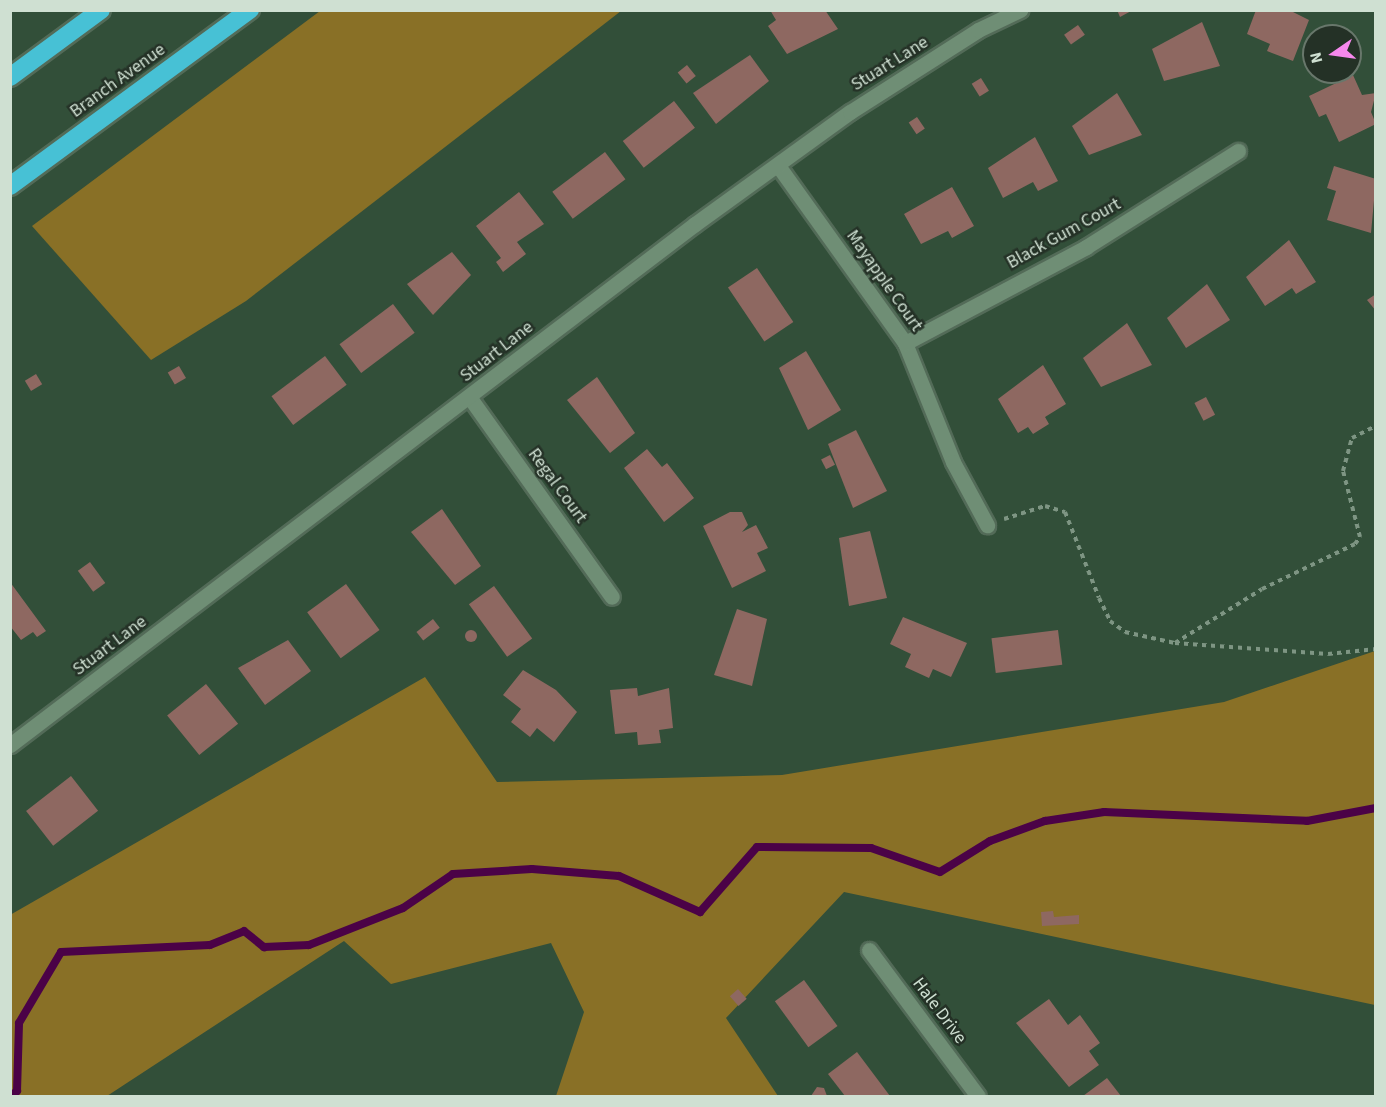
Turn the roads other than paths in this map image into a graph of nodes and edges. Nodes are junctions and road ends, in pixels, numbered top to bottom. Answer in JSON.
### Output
{"nodes":[{"id":1,"x":101,"y":10,"type":"edge"},
{"id":2,"x":250,"y":10,"type":"edge"},
{"id":3,"x":1020,"y":10,"type":"edge"},
{"id":4,"x":10,"y":77,"type":"edge"},
{"id":5,"x":1238,"y":151,"type":"dead end"},
{"id":6,"x":779,"y":166,"type":"junction"},
{"id":7,"x":10,"y":186,"type":"edge"},
{"id":8,"x":905,"y":343,"type":"junction"},
{"id":9,"x":470,"y":398,"type":"junction"},
{"id":10,"x":987,"y":525,"type":"road end"},
{"id":11,"x":612,"y":597,"type":"dead end"},
{"id":12,"x":10,"y":745,"type":"edge"},
{"id":13,"x":869,"y":950,"type":"dead end"},
{"id":14,"x":978,"y":1096,"type":"edge"}],
"edges":[{"from":1,"to":4,"type":"highway"},
{"from":2,"to":7,"type":"highway","name":"Branch Avenue"},
{"from":3,"to":6,"type":"street","name":"Stuart Lane"},
{"from":5,"to":8,"type":"street","name":"Black Gum Court"},
{"from":6,"to":8,"type":"street","name":"Mayapple Court"},
{"from":6,"to":9,"type":"street","name":"Stuart Lane"},
{"from":8,"to":10,"type":"street","name":"Mayapple Court"},
{"from":9,"to":11,"type":"street","name":"Regal Court"},
{"from":9,"to":12,"type":"street","name":"Stuart Lane"},
{"from":13,"to":14,"type":"street","name":"Hale Drive"}]}
